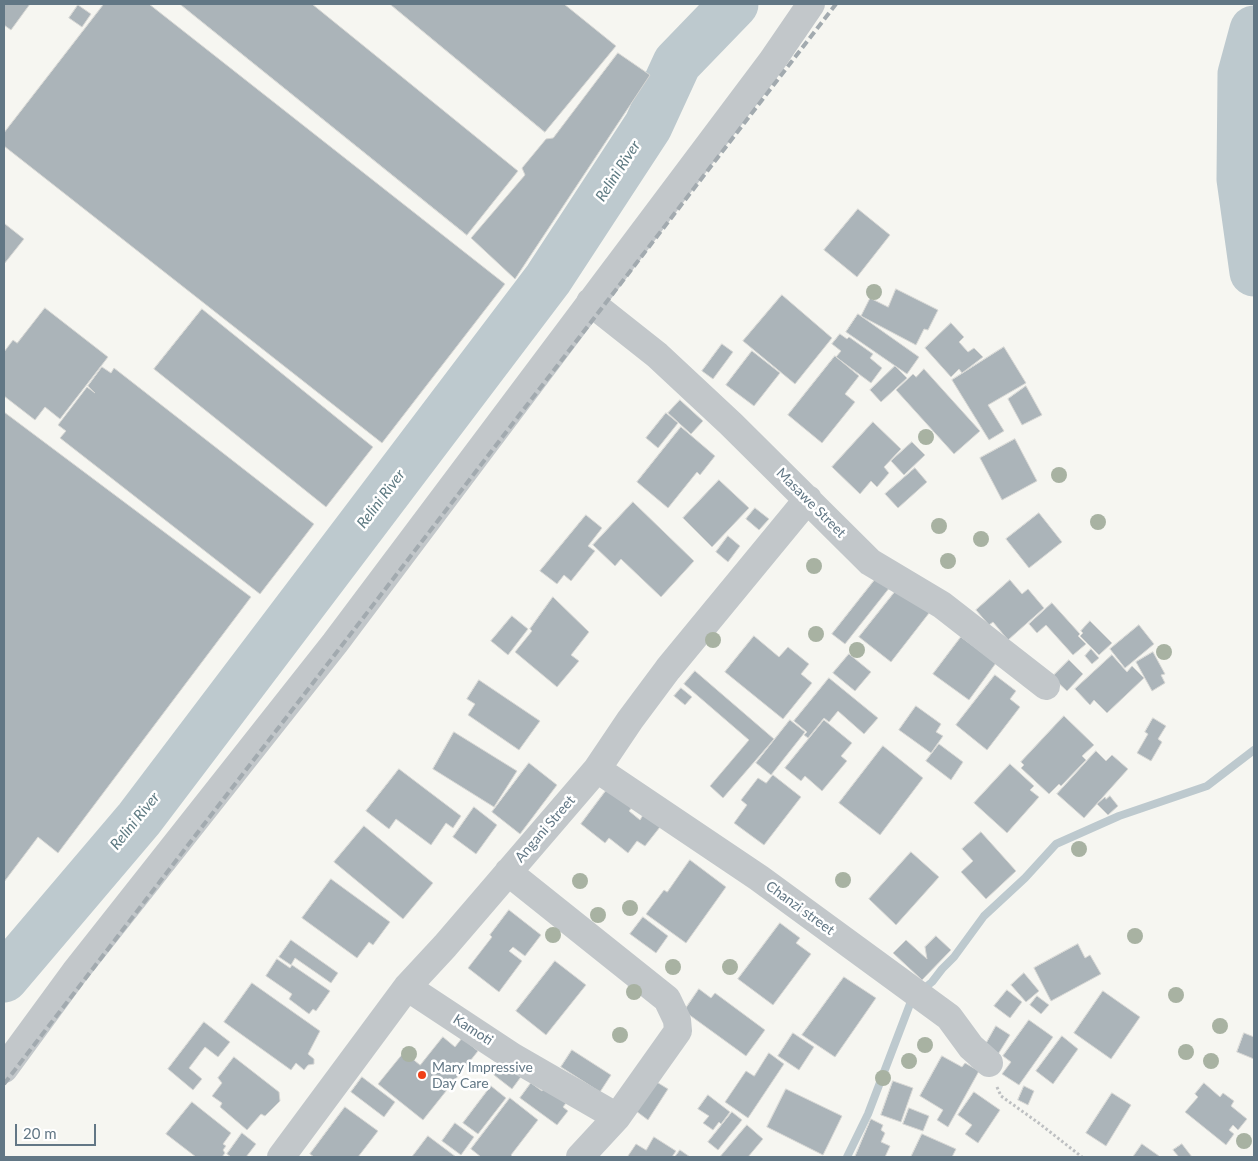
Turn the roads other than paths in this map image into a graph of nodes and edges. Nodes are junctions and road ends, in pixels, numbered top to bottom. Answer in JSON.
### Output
{"nodes":[{"id":1,"x":811,"y":4,"type":"edge"},
{"id":2,"x":590,"y":302,"type":"junction"},
{"id":3,"x":808,"y":499,"type":"junction"},
{"id":4,"x":1046,"y":686,"type":"dead end"},
{"id":5,"x":596,"y":769,"type":"junction"},
{"id":6,"x":508,"y":872,"type":"junction"},
{"id":7,"x":407,"y":987,"type":"junction"},
{"id":8,"x":989,"y":1063,"type":"road end"},
{"id":9,"x":4,"y":1069,"type":"edge"},
{"id":10,"x":617,"y":1117,"type":"junction"},
{"id":11,"x":281,"y":1157,"type":"edge"},
{"id":12,"x":580,"y":1157,"type":"edge"}],
"edges":[{"from":1,"to":2,"type":"street"},
{"from":2,"to":3,"type":"street","name":"Masawe Street"},
{"from":2,"to":9,"type":"street"},
{"from":3,"to":4,"type":"street","name":"Masawe Street"},
{"from":3,"to":5,"type":"street","name":"Angani Street"},
{"from":5,"to":6,"type":"street","name":"Angani Street"},
{"from":5,"to":8,"type":"street","name":"Chanzi street"},
{"from":6,"to":7,"type":"street","name":"Angani Street"},
{"from":6,"to":10,"type":"street"},
{"from":7,"to":10,"type":"street","name":"Kamoti"},
{"from":7,"to":11,"type":"street","name":"Angani Street"},
{"from":10,"to":12,"type":"street"}]}
